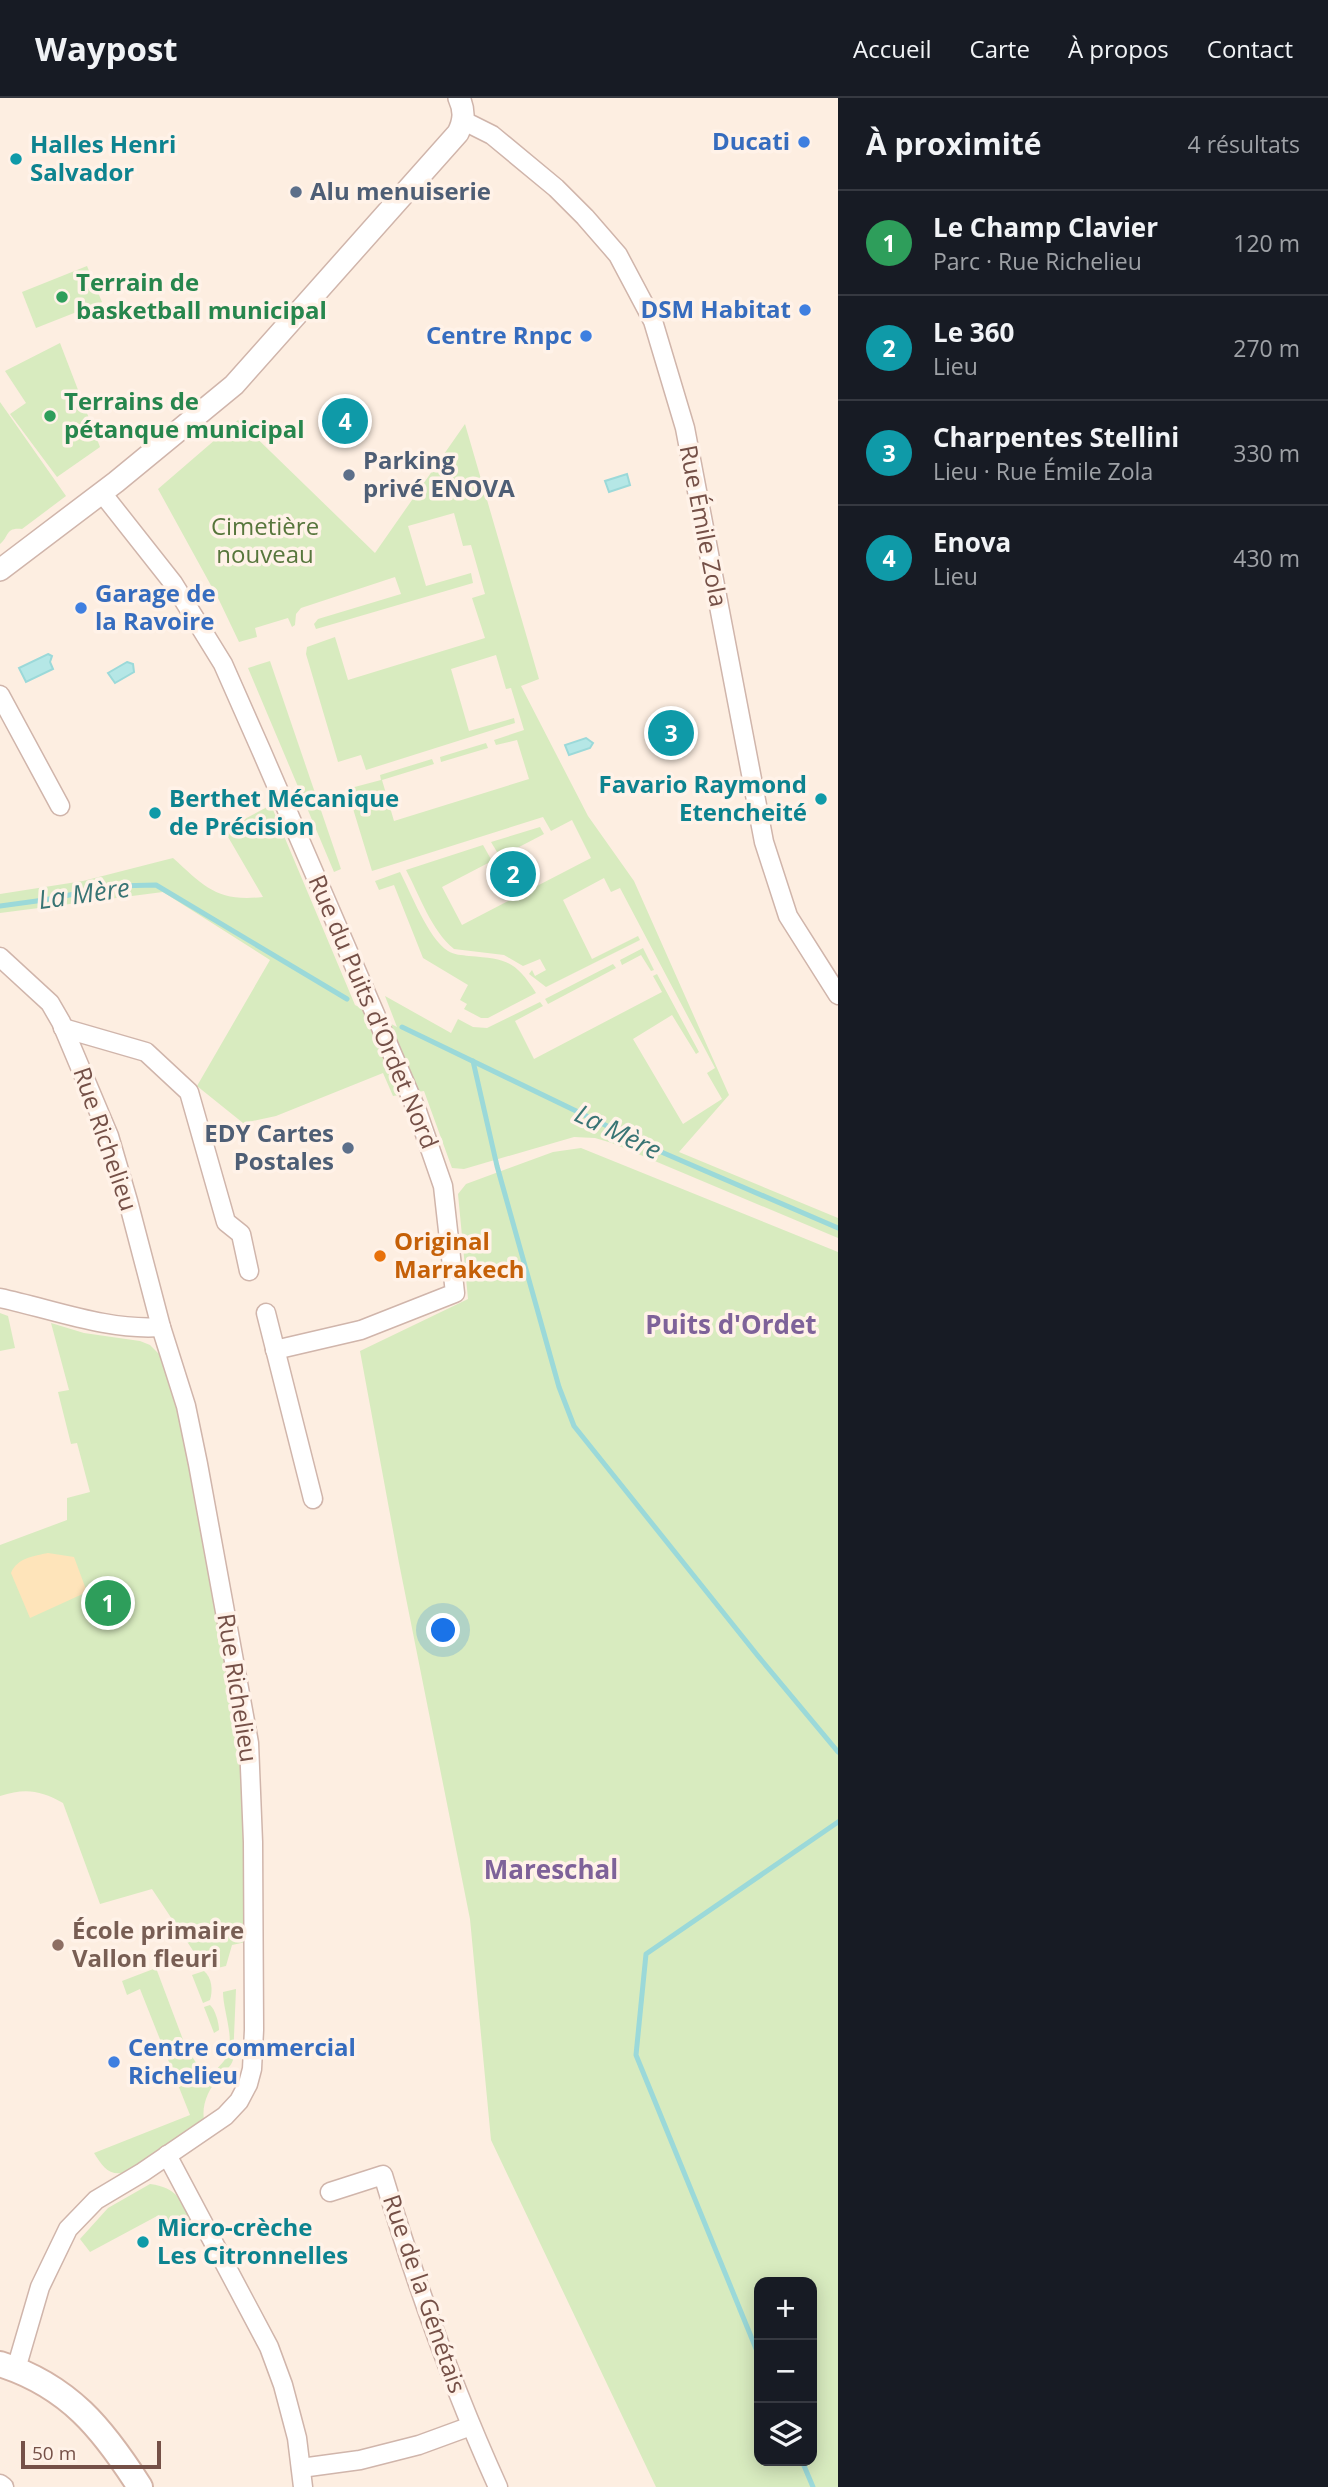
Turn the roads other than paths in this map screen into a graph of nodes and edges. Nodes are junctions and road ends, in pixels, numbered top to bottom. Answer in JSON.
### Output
{"nodes":[{"id":1,"x":459,"y":98,"type":"edge"},
{"id":2,"x":464,"y":121,"type":"junction"},
{"id":3,"x":102,"y":493,"type":"junction"},
{"id":4,"x":0,"y":570,"type":"edge"},
{"id":5,"x":0,"y":695,"type":"edge"},
{"id":6,"x":60,"y":806,"type":"dead end"},
{"id":7,"x":0,"y":957,"type":"edge"},
{"id":8,"x":838,"y":995,"type":"edge"},
{"id":9,"x":63,"y":1028,"type":"junction"},
{"id":10,"x":249,"y":1271,"type":"dead end"},
{"id":11,"x":0,"y":1298,"type":"edge"},
{"id":12,"x":266,"y":1313,"type":"dead end"},
{"id":13,"x":161,"y":1326,"type":"junction"},
{"id":14,"x":275,"y":1350,"type":"junction"},
{"id":15,"x":313,"y":1499,"type":"dead end"},
{"id":16,"x":167,"y":2155,"type":"junction"},
{"id":17,"x":330,"y":2192,"type":"dead end"},
{"id":18,"x":8,"y":2367,"type":"edge"},
{"id":19,"x":471,"y":2426,"type":"junction"},
{"id":20,"x":301,"y":2468,"type":"junction"},
{"id":21,"x":0,"y":2484,"type":"edge"},
{"id":22,"x":4,"y":2487,"type":"edge"},
{"id":23,"x":140,"y":2487,"type":"edge"},
{"id":24,"x":303,"y":2487,"type":"edge"},
{"id":25,"x":498,"y":2487,"type":"edge"}],
"edges":[{"from":1,"to":2,"type":"street"},
{"from":2,"to":3,"type":"street"},
{"from":2,"to":8,"type":"street","name":"Rue Émile Zola"},
{"from":3,"to":4,"type":"street"},
{"from":3,"to":14,"type":"street","name":"Rue du Puits d'Ordet Nord"},
{"from":5,"to":6,"type":"street"},
{"from":7,"to":9,"type":"street","name":"Rue Richelieu"},
{"from":9,"to":10,"type":"street"},
{"from":9,"to":13,"type":"street","name":"Rue Richelieu"},
{"from":11,"to":13,"type":"street"},
{"from":12,"to":14,"type":"street"},
{"from":13,"to":16,"type":"street","name":"Rue Richelieu"},
{"from":14,"to":15,"type":"street"},
{"from":16,"to":18,"type":"street","name":"Rue Richelieu"},
{"from":16,"to":20,"type":"street"},
{"from":17,"to":19,"type":"street","name":"Rue de la Génétais"},
{"from":18,"to":23,"type":"main road"},
{"from":19,"to":20,"type":"street","name":"Rue de la Génétais"},
{"from":19,"to":25,"type":"street","name":"Rue de la Génétais"},
{"from":20,"to":24,"type":"street"},
{"from":21,"to":22,"type":"street"}]}
